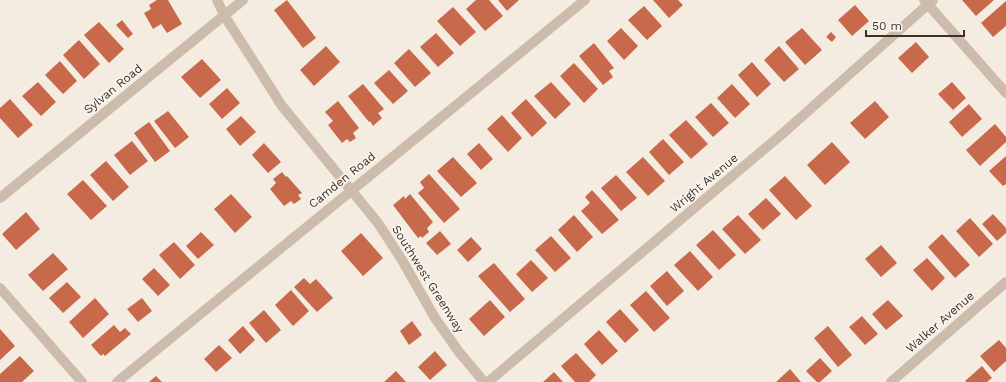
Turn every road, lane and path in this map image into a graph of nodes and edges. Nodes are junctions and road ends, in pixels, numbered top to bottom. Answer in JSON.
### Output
{"nodes":[{"id":1,"x":217,"y":0,"type":"edge"},
{"id":2,"x":243,"y":0,"type":"edge"},
{"id":3,"x":585,"y":0,"type":"edge"},
{"id":4,"x":929,"y":1,"type":"edge"},
{"id":5,"x":224,"y":15,"type":"junction"},
{"id":6,"x":1006,"y":94,"type":"edge"},
{"id":7,"x":351,"y":190,"type":"junction"},
{"id":8,"x":0,"y":198,"type":"edge"},
{"id":9,"x":1006,"y":282,"type":"edge"},
{"id":10,"x":0,"y":288,"type":"edge"},
{"id":11,"x":82,"y":382,"type":"edge"},
{"id":12,"x":117,"y":382,"type":"edge"},
{"id":13,"x":484,"y":382,"type":"edge"},
{"id":14,"x":488,"y":382,"type":"edge"},
{"id":15,"x":891,"y":382,"type":"edge"}],
"edges":[{"from":1,"to":5,"type":"street","name":"Southwest Greenway"},
{"from":2,"to":5,"type":"street","name":"Sylvan Road"},
{"from":3,"to":7,"type":"street","name":"Camden Road"},
{"from":4,"to":6,"type":"street"},
{"from":4,"to":14,"type":"street","name":"Wright Avenue"},
{"from":5,"to":7,"type":"street","name":"Southwest Greenway"},
{"from":5,"to":8,"type":"street","name":"Sylvan Road"},
{"from":7,"to":12,"type":"street","name":"Camden Road"},
{"from":7,"to":13,"type":"street","name":"Southwest Greenway"},
{"from":9,"to":15,"type":"street","name":"Walker Avenue"},
{"from":10,"to":11,"type":"street"}]}
